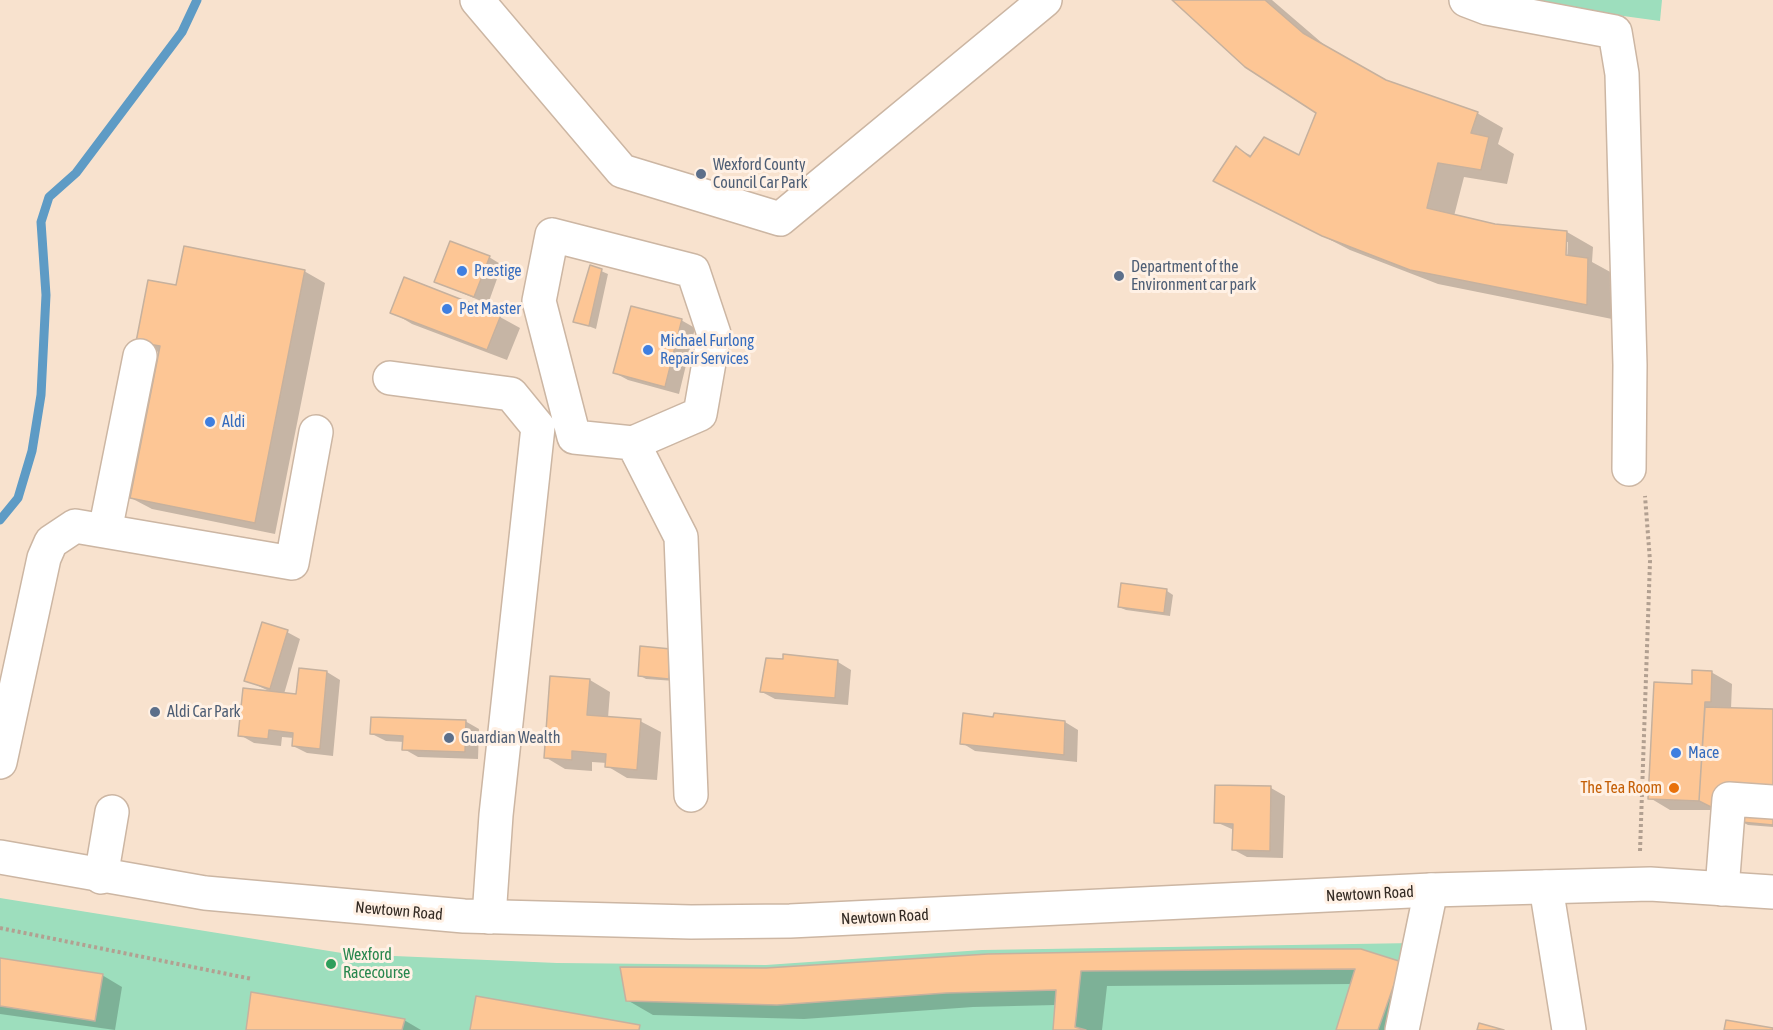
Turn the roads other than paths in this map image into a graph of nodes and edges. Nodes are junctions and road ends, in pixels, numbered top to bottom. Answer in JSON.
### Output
{"nodes":[{"id":1,"x":477,"y":0,"type":"edge"},
{"id":2,"x":1045,"y":0,"type":"edge"},
{"id":3,"x":1466,"y":0,"type":"edge"},
{"id":4,"x":140,"y":356,"type":"dead end"},
{"id":5,"x":390,"y":378,"type":"dead end"},
{"id":6,"x":316,"y":432,"type":"dead end"},
{"id":7,"x":633,"y":444,"type":"junction"},
{"id":8,"x":1629,"y":469,"type":"road end"},
{"id":9,"x":105,"y":531,"type":"junction"},
{"id":10,"x":0,"y":762,"type":"edge"},
{"id":11,"x":691,"y":795,"type":"dead end"},
{"id":12,"x":1773,"y":802,"type":"edge"},
{"id":13,"x":112,"y":812,"type":"dead end"},
{"id":14,"x":0,"y":857,"type":"edge"},
{"id":15,"x":101,"y":877,"type":"junction"},
{"id":16,"x":1546,"y":887,"type":"junction"},
{"id":17,"x":1722,"y":889,"type":"junction"},
{"id":18,"x":1431,"y":890,"type":"junction"},
{"id":19,"x":1773,"y":892,"type":"edge"},
{"id":20,"x":489,"y":917,"type":"junction"},
{"id":21,"x":1402,"y":1030,"type":"edge"},
{"id":22,"x":1569,"y":1030,"type":"edge"}],
"edges":[{"from":1,"to":2,"type":"main road"},
{"from":3,"to":8,"type":"main road"},
{"from":4,"to":9,"type":"main road"},
{"from":5,"to":20,"type":"main road"},
{"from":6,"to":9,"type":"main road"},
{"from":7,"to":7,"type":"main road"},
{"from":7,"to":11,"type":"main road"},
{"from":9,"to":10,"type":"main road"},
{"from":12,"to":17,"type":"main road"},
{"from":13,"to":15,"type":"main road"},
{"from":14,"to":15,"type":"main road","name":"Newtown Road"},
{"from":15,"to":20,"type":"main road","name":"Newtown Road"},
{"from":16,"to":17,"type":"main road","name":"Newtown Road"},
{"from":16,"to":18,"type":"main road","name":"Newtown Road"},
{"from":16,"to":22,"type":"main road"},
{"from":17,"to":19,"type":"main road","name":"Newtown Road"},
{"from":18,"to":20,"type":"main road","name":"Newtown Road"},
{"from":18,"to":21,"type":"main road"}]}
